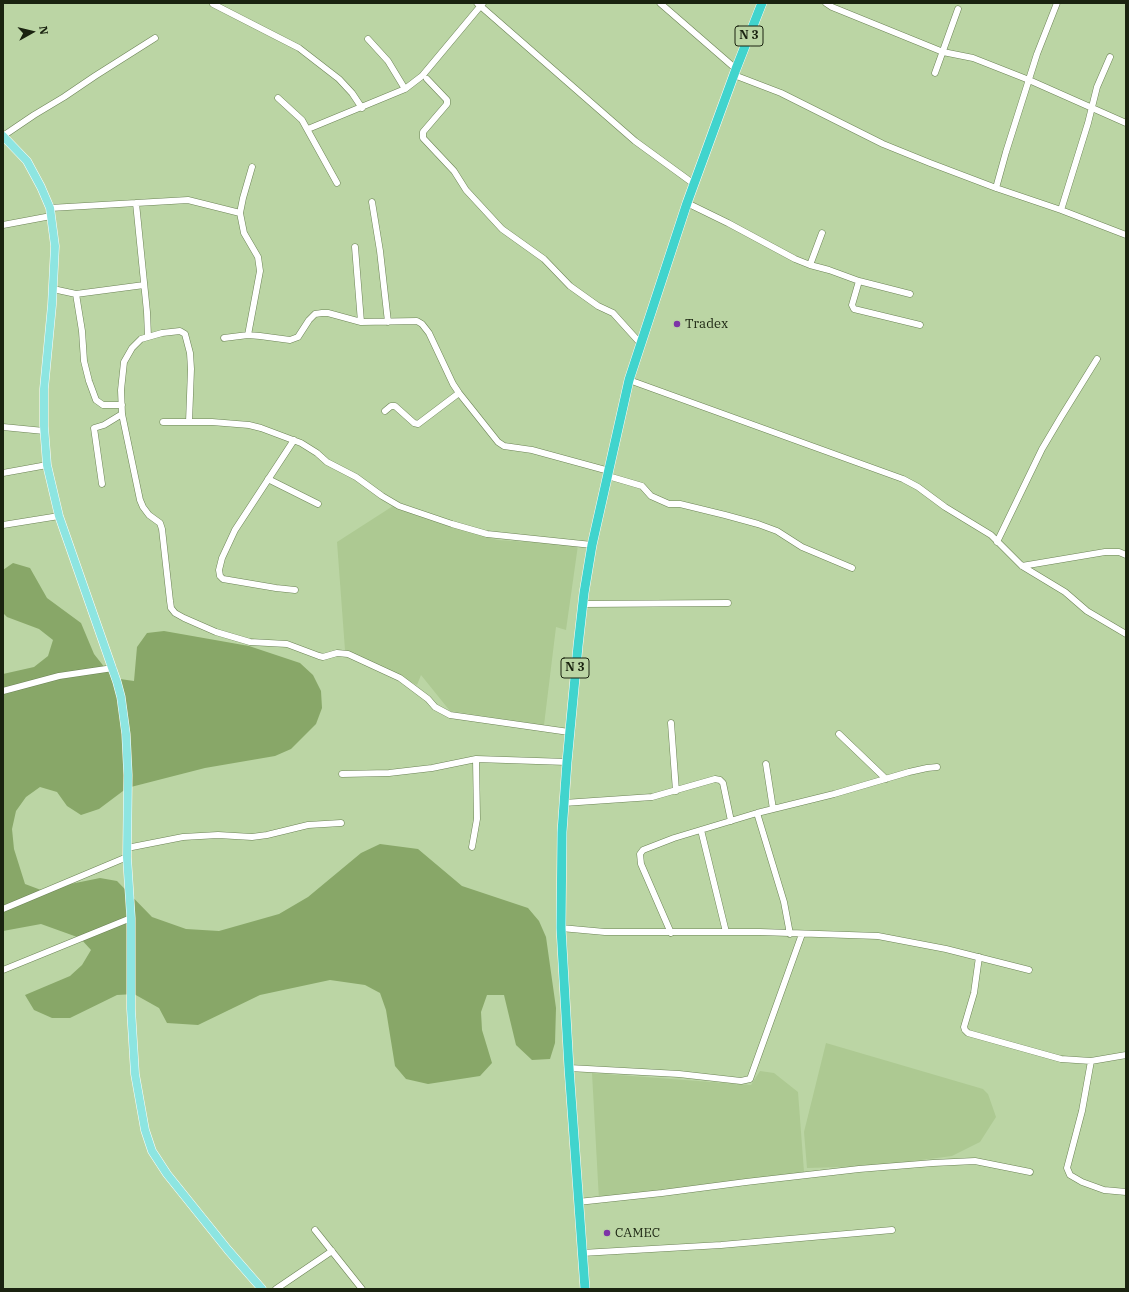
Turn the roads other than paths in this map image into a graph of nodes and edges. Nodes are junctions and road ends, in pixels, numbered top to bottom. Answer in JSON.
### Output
{"nodes":[{"id":1,"x":660,"y":3,"type":"edge"},
{"id":2,"x":762,"y":3,"type":"edge"},
{"id":3,"x":826,"y":3,"type":"edge"},
{"id":4,"x":1057,"y":3,"type":"edge"},
{"id":5,"x":213,"y":4,"type":"edge"},
{"id":6,"x":480,"y":4,"type":"edge"},
{"id":7,"x":958,"y":9,"type":"dead end"},
{"id":8,"x":155,"y":38,"type":"dead end"},
{"id":9,"x":368,"y":39,"type":"dead end"},
{"id":10,"x":943,"y":52,"type":"junction"},
{"id":11,"x":1110,"y":57,"type":"dead end"},
{"id":12,"x":735,"y":72,"type":"junction"},
{"id":13,"x":935,"y":73,"type":"dead end"},
{"id":14,"x":427,"y":79,"type":"dead end"},
{"id":15,"x":1029,"y":80,"type":"junction"},
{"id":16,"x":405,"y":89,"type":"junction"},
{"id":17,"x":278,"y":98,"type":"dead end"},
{"id":18,"x":362,"y":108,"type":"junction"},
{"id":19,"x":1092,"y":108,"type":"junction"},
{"id":20,"x":1126,"y":123,"type":"edge"},
{"id":21,"x":308,"y":129,"type":"junction"},
{"id":22,"x":3,"y":136,"type":"edge"},
{"id":23,"x":252,"y":168,"type":"dead end"},
{"id":24,"x":336,"y":182,"type":"dead end"},
{"id":25,"x":694,"y":184,"type":"junction"},
{"id":26,"x":996,"y":188,"type":"junction"},
{"id":27,"x":372,"y":202,"type":"dead end"},
{"id":28,"x":136,"y":203,"type":"junction"},
{"id":29,"x":687,"y":203,"type":"junction"},
{"id":30,"x":1061,"y":210,"type":"junction"},
{"id":31,"x":50,"y":212,"type":"junction"},
{"id":32,"x":240,"y":213,"type":"junction"},
{"id":33,"x":3,"y":225,"type":"edge"},
{"id":34,"x":822,"y":233,"type":"dead end"},
{"id":35,"x":1126,"y":235,"type":"edge"},
{"id":36,"x":355,"y":247,"type":"dead end"},
{"id":37,"x":810,"y":265,"type":"junction"},
{"id":38,"x":859,"y":281,"type":"junction"},
{"id":39,"x":144,"y":286,"type":"junction"},
{"id":40,"x":53,"y":290,"type":"junction"},
{"id":41,"x":76,"y":294,"type":"junction"},
{"id":42,"x":910,"y":294,"type":"dead end"},
{"id":43,"x":361,"y":322,"type":"junction"},
{"id":44,"x":388,"y":322,"type":"junction"},
{"id":45,"x":920,"y":326,"type":"dead end"},
{"id":46,"x":248,"y":336,"type":"junction"},
{"id":47,"x":148,"y":337,"type":"junction"},
{"id":48,"x":224,"y":338,"type":"dead end"},
{"id":49,"x":641,"y":344,"type":"junction"},
{"id":50,"x":1097,"y":359,"type":"dead end"},
{"id":51,"x":630,"y":380,"type":"junction"},
{"id":52,"x":459,"y":393,"type":"junction"},
{"id":53,"x":122,"y":406,"type":"junction"},
{"id":54,"x":385,"y":411,"type":"dead end"},
{"id":55,"x":122,"y":414,"type":"junction"},
{"id":56,"x":163,"y":422,"type":"dead end"},
{"id":57,"x":188,"y":422,"type":"junction"},
{"id":58,"x":3,"y":427,"type":"edge"},
{"id":59,"x":44,"y":431,"type":"junction"},
{"id":60,"x":294,"y":440,"type":"junction"},
{"id":61,"x":47,"y":465,"type":"junction"},
{"id":62,"x":3,"y":473,"type":"edge"},
{"id":63,"x":608,"y":474,"type":"junction"},
{"id":64,"x":268,"y":479,"type":"junction"},
{"id":65,"x":102,"y":484,"type":"dead end"},
{"id":66,"x":318,"y":504,"type":"dead end"},
{"id":67,"x":59,"y":516,"type":"junction"},
{"id":68,"x":3,"y":525,"type":"edge"},
{"id":69,"x":998,"y":542,"type":"junction"},
{"id":70,"x":592,"y":545,"type":"junction"},
{"id":71,"x":1126,"y":555,"type":"edge"},
{"id":72,"x":1022,"y":566,"type":"junction"},
{"id":73,"x":852,"y":568,"type":"dead end"},
{"id":74,"x":295,"y":590,"type":"dead end"},
{"id":75,"x":583,"y":604,"type":"junction"},
{"id":76,"x":728,"y":604,"type":"dead end"},
{"id":77,"x":1126,"y":634,"type":"edge"},
{"id":78,"x":113,"y":668,"type":"junction"},
{"id":79,"x":3,"y":691,"type":"edge"},
{"id":80,"x":671,"y":723,"type":"dead end"},
{"id":81,"x":569,"y":732,"type":"junction"},
{"id":82,"x":839,"y":734,"type":"dead end"},
{"id":83,"x":476,"y":759,"type":"junction"},
{"id":84,"x":567,"y":762,"type":"junction"},
{"id":85,"x":766,"y":764,"type":"dead end"},
{"id":86,"x":937,"y":767,"type":"dead end"},
{"id":87,"x":342,"y":774,"type":"dead end"},
{"id":88,"x":886,"y":780,"type":"junction"},
{"id":89,"x":676,"y":791,"type":"junction"},
{"id":90,"x":564,"y":803,"type":"junction"},
{"id":91,"x":773,"y":809,"type":"junction"},
{"id":92,"x":757,"y":813,"type":"junction"},
{"id":93,"x":731,"y":821,"type":"junction"},
{"id":94,"x":341,"y":822,"type":"dead end"},
{"id":95,"x":701,"y":830,"type":"junction"},
{"id":96,"x":472,"y":847,"type":"dead end"},
{"id":97,"x":127,"y":848,"type":"junction"},
{"id":98,"x":127,"y":857,"type":"junction"},
{"id":99,"x":3,"y":909,"type":"edge"},
{"id":100,"x":131,"y":918,"type":"junction"},
{"id":101,"x":561,"y":928,"type":"junction"},
{"id":102,"x":671,"y":932,"type":"junction"},
{"id":103,"x":726,"y":932,"type":"junction"},
{"id":104,"x":790,"y":934,"type":"junction"},
{"id":105,"x":802,"y":934,"type":"junction"},
{"id":106,"x":979,"y":957,"type":"junction"},
{"id":107,"x":3,"y":970,"type":"edge"},
{"id":108,"x":1029,"y":970,"type":"dead end"},
{"id":109,"x":1126,"y":1055,"type":"edge"},
{"id":110,"x":1091,"y":1061,"type":"junction"},
{"id":111,"x":569,"y":1068,"type":"junction"},
{"id":112,"x":1030,"y":1172,"type":"dead end"},
{"id":113,"x":1126,"y":1192,"type":"edge"},
{"id":114,"x":578,"y":1202,"type":"junction"},
{"id":115,"x":315,"y":1230,"type":"dead end"},
{"id":116,"x":892,"y":1230,"type":"dead end"},
{"id":117,"x":332,"y":1251,"type":"junction"},
{"id":118,"x":582,"y":1253,"type":"junction"},
{"id":119,"x":262,"y":1289,"type":"edge"},
{"id":120,"x":276,"y":1289,"type":"edge"},
{"id":121,"x":362,"y":1289,"type":"edge"},
{"id":122,"x":585,"y":1289,"type":"edge"}],
"edges":[{"from":1,"to":12,"type":"street"},
{"from":2,"to":12,"type":"highway","number":"N 3"},
{"from":3,"to":10,"type":"street"},
{"from":4,"to":15,"type":"street"},
{"from":5,"to":18,"type":"street"},
{"from":6,"to":16,"type":"street"},
{"from":6,"to":25,"type":"street"},
{"from":7,"to":10,"type":"street"},
{"from":8,"to":22,"type":"street"},
{"from":9,"to":16,"type":"street"},
{"from":10,"to":13,"type":"street"},
{"from":10,"to":15,"type":"street"},
{"from":11,"to":19,"type":"street"},
{"from":12,"to":25,"type":"highway","number":"N 3"},
{"from":12,"to":26,"type":"street"},
{"from":14,"to":49,"type":"street"},
{"from":15,"to":19,"type":"street"},
{"from":15,"to":26,"type":"street"},
{"from":16,"to":18,"type":"street"},
{"from":17,"to":21,"type":"street"},
{"from":18,"to":21,"type":"street"},
{"from":19,"to":20,"type":"street"},
{"from":19,"to":30,"type":"street"},
{"from":21,"to":24,"type":"street"},
{"from":22,"to":31,"type":"main road"},
{"from":23,"to":32,"type":"street"},
{"from":25,"to":29,"type":"highway","number":"N 3"},
{"from":26,"to":30,"type":"street"},
{"from":27,"to":44,"type":"street"},
{"from":28,"to":31,"type":"street"},
{"from":28,"to":32,"type":"street"},
{"from":28,"to":39,"type":"street"},
{"from":29,"to":37,"type":"street"},
{"from":29,"to":49,"type":"highway","number":"N 3"},
{"from":30,"to":35,"type":"street"},
{"from":31,"to":33,"type":"street"},
{"from":31,"to":40,"type":"main road"},
{"from":32,"to":46,"type":"street"},
{"from":34,"to":37,"type":"street"},
{"from":36,"to":43,"type":"street"},
{"from":37,"to":38,"type":"street"},
{"from":38,"to":42,"type":"street"},
{"from":38,"to":45,"type":"street"},
{"from":39,"to":41,"type":"street"},
{"from":39,"to":47,"type":"street"},
{"from":40,"to":41,"type":"street"},
{"from":40,"to":59,"type":"main road"},
{"from":41,"to":53,"type":"street"},
{"from":43,"to":44,"type":"street"},
{"from":43,"to":46,"type":"street"},
{"from":44,"to":52,"type":"street"},
{"from":46,"to":48,"type":"street"},
{"from":47,"to":53,"type":"street"},
{"from":47,"to":57,"type":"street"},
{"from":49,"to":51,"type":"highway","number":"N 3"},
{"from":50,"to":69,"type":"street"},
{"from":51,"to":63,"type":"highway","number":"N 3"},
{"from":51,"to":69,"type":"street"},
{"from":52,"to":54,"type":"street"},
{"from":52,"to":63,"type":"street"},
{"from":53,"to":55,"type":"street"},
{"from":55,"to":65,"type":"street"},
{"from":55,"to":81,"type":"street"},
{"from":56,"to":57,"type":"street"},
{"from":57,"to":60,"type":"street"},
{"from":58,"to":59,"type":"street"},
{"from":59,"to":61,"type":"main road"},
{"from":60,"to":64,"type":"street"},
{"from":60,"to":70,"type":"street"},
{"from":61,"to":62,"type":"street"},
{"from":61,"to":67,"type":"main road"},
{"from":63,"to":70,"type":"highway","number":"N 3"},
{"from":63,"to":73,"type":"street"},
{"from":64,"to":66,"type":"street"},
{"from":64,"to":74,"type":"street"},
{"from":67,"to":68,"type":"street"},
{"from":67,"to":78,"type":"main road"},
{"from":69,"to":72,"type":"street"},
{"from":70,"to":75,"type":"highway","number":"N 3"},
{"from":71,"to":72,"type":"street"},
{"from":72,"to":77,"type":"street"},
{"from":75,"to":76,"type":"street"},
{"from":75,"to":81,"type":"highway","number":"N 3"},
{"from":78,"to":79,"type":"street"},
{"from":78,"to":97,"type":"main road"},
{"from":80,"to":89,"type":"street"},
{"from":81,"to":84,"type":"highway","number":"N 3"},
{"from":82,"to":88,"type":"street"},
{"from":83,"to":84,"type":"street"},
{"from":83,"to":87,"type":"street"},
{"from":83,"to":96,"type":"street"},
{"from":84,"to":90,"type":"highway","number":"N 3"},
{"from":85,"to":91,"type":"street"},
{"from":86,"to":88,"type":"street"},
{"from":88,"to":91,"type":"street"},
{"from":89,"to":90,"type":"street"},
{"from":89,"to":93,"type":"street"},
{"from":90,"to":101,"type":"highway","number":"N 3"},
{"from":91,"to":92,"type":"street"},
{"from":92,"to":93,"type":"street"},
{"from":92,"to":104,"type":"street"},
{"from":93,"to":95,"type":"street"},
{"from":94,"to":97,"type":"street"},
{"from":95,"to":102,"type":"street"},
{"from":95,"to":103,"type":"street"},
{"from":97,"to":98,"type":"main road"},
{"from":98,"to":99,"type":"street"},
{"from":98,"to":100,"type":"main road"},
{"from":100,"to":107,"type":"street"},
{"from":100,"to":119,"type":"main road"},
{"from":101,"to":102,"type":"street"},
{"from":101,"to":111,"type":"highway","number":"N 3"},
{"from":102,"to":103,"type":"street"},
{"from":103,"to":104,"type":"street"},
{"from":104,"to":105,"type":"street"},
{"from":105,"to":106,"type":"street"},
{"from":105,"to":111,"type":"street"},
{"from":106,"to":108,"type":"street"},
{"from":106,"to":110,"type":"street"},
{"from":109,"to":110,"type":"street"},
{"from":110,"to":113,"type":"street"},
{"from":111,"to":114,"type":"highway","number":"N 3"},
{"from":112,"to":114,"type":"street"},
{"from":114,"to":118,"type":"highway","number":"N 3"},
{"from":115,"to":117,"type":"street"},
{"from":116,"to":118,"type":"street"},
{"from":117,"to":120,"type":"street"},
{"from":117,"to":121,"type":"street"},
{"from":118,"to":122,"type":"highway","number":"N 3"}]}
